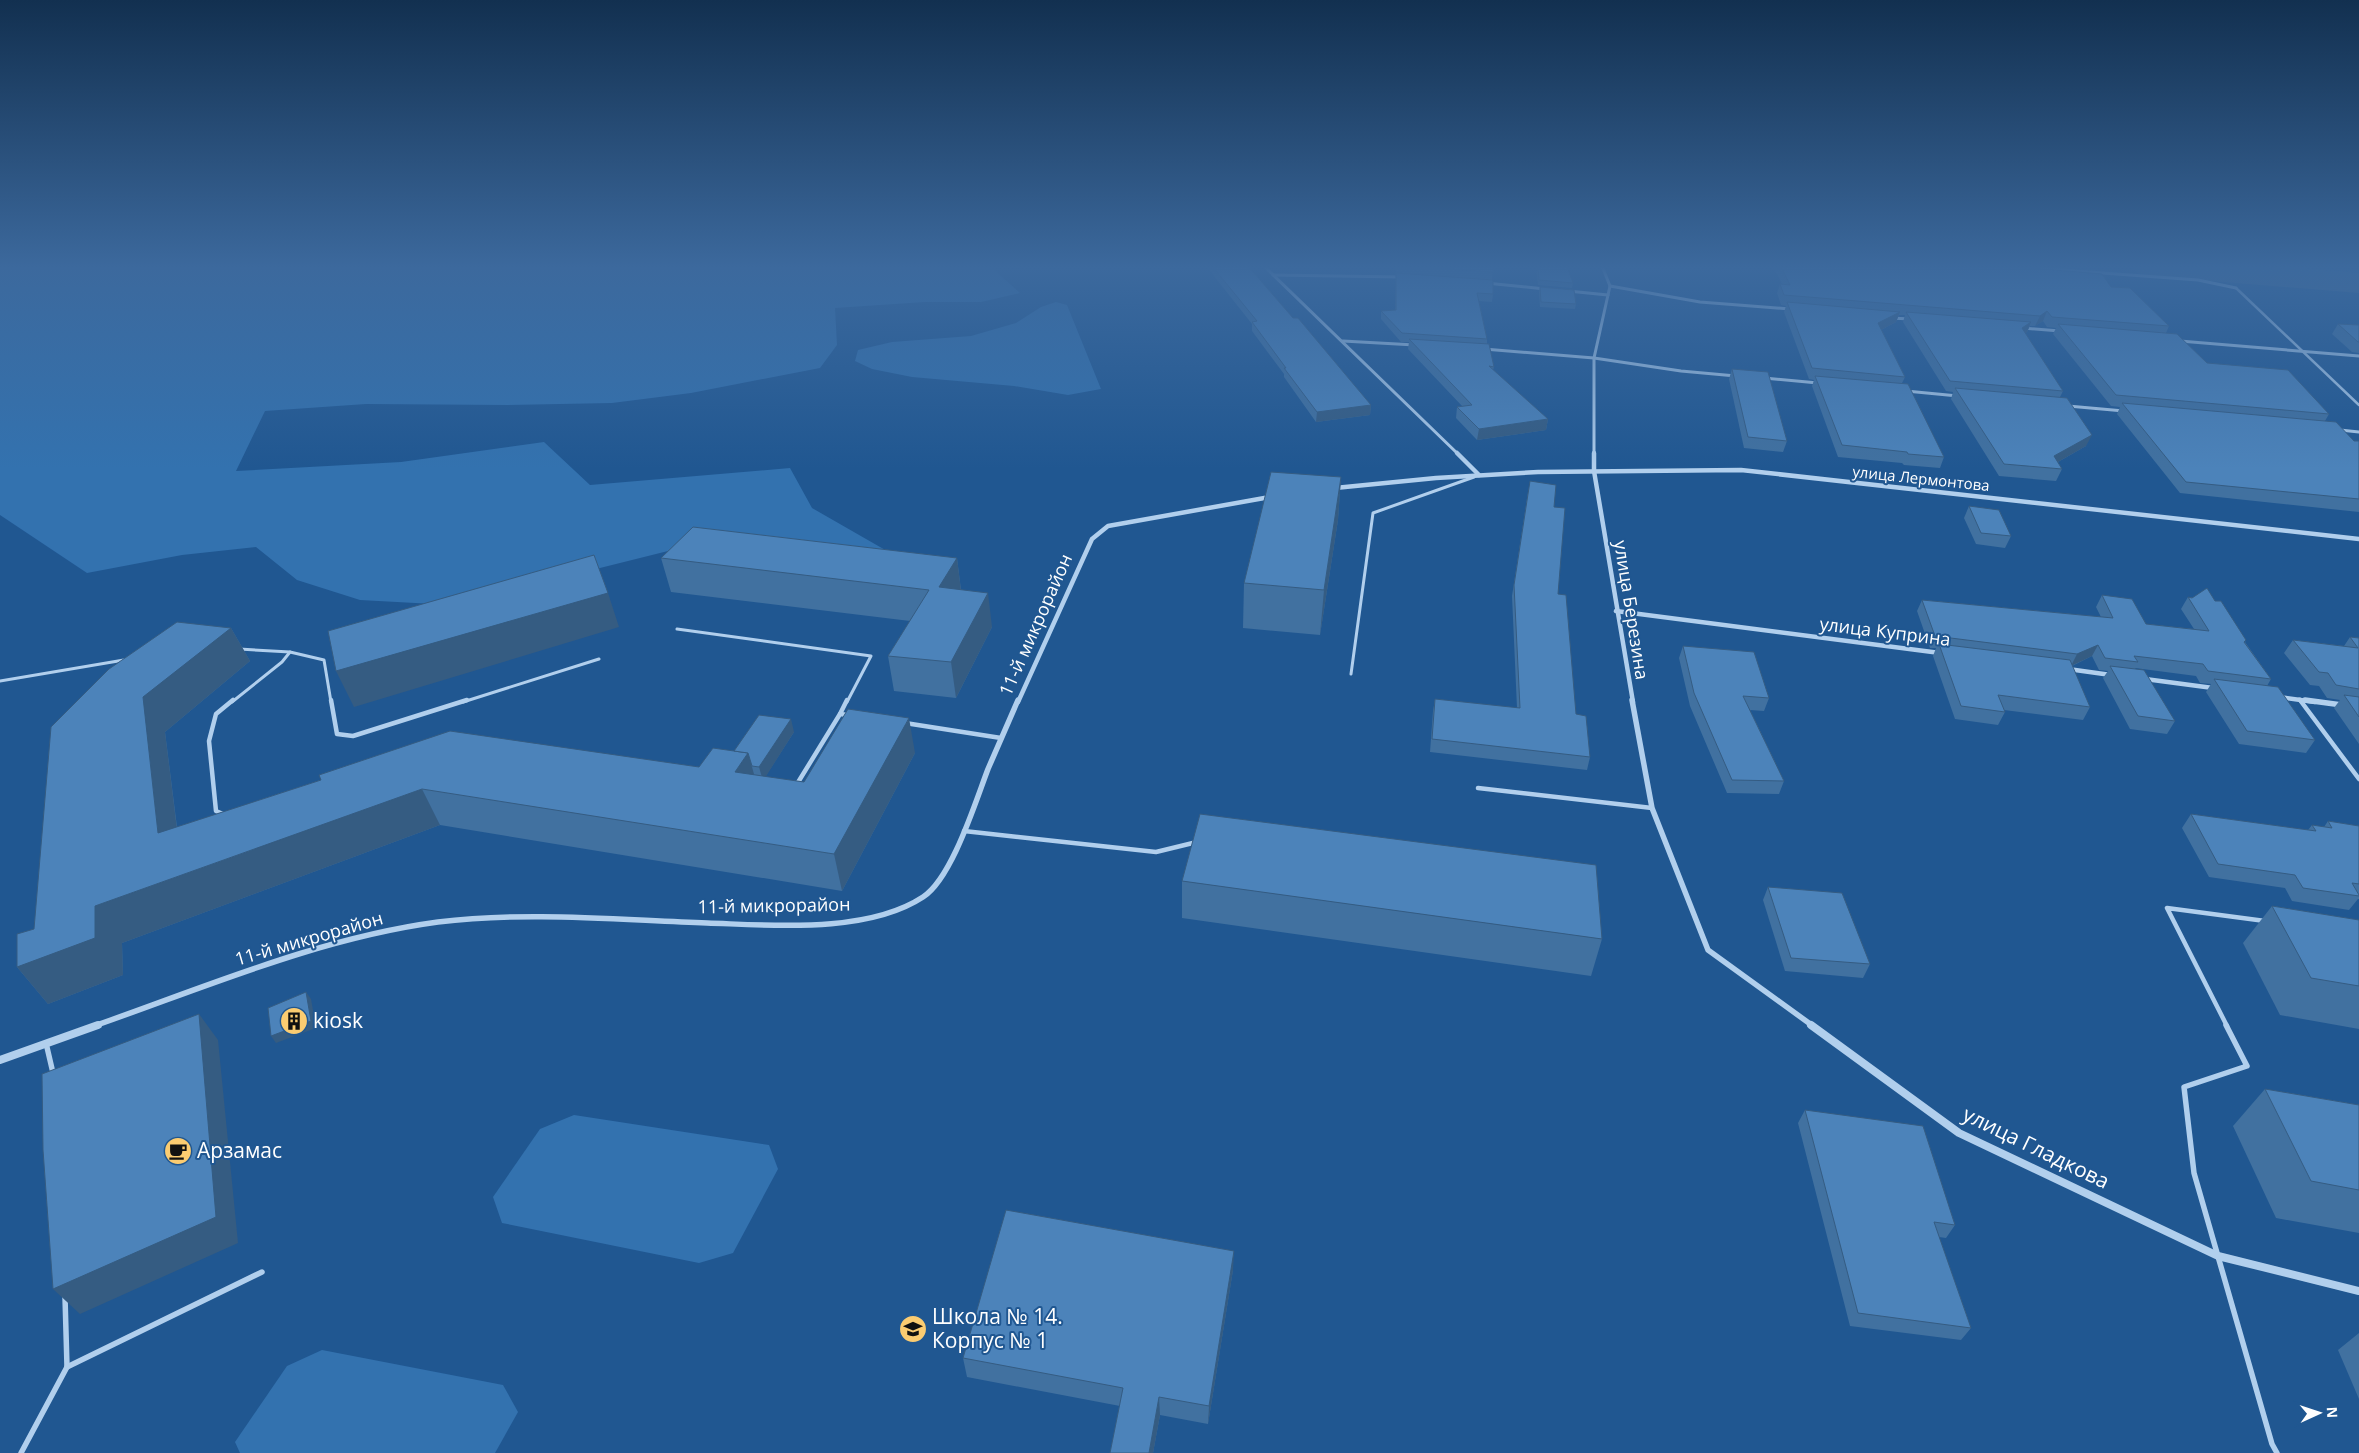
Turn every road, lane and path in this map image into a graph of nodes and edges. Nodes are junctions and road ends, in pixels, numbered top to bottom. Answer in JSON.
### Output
{"nodes":[{"id":1,"x":1335,"y":334,"type":"edge"},
{"id":2,"x":1599,"y":334,"type":"edge"},
{"id":3,"x":2283,"y":334,"type":"edge"},
{"id":4,"x":1343,"y":341,"type":"junction"},
{"id":5,"x":2173,"y":341,"type":"edge"},
{"id":6,"x":1422,"y":346,"type":"edge"},
{"id":7,"x":1481,"y":349,"type":"edge"},
{"id":8,"x":2301,"y":351,"type":"junction"},
{"id":9,"x":2359,"y":356,"type":"edge"},
{"id":10,"x":1594,"y":358,"type":"junction"},
{"id":11,"x":1740,"y":376,"type":"edge"},
{"id":12,"x":1760,"y":378,"type":"edge"},
{"id":13,"x":1828,"y":384,"type":"edge"},
{"id":14,"x":1897,"y":390,"type":"edge"},
{"id":15,"x":1966,"y":396,"type":"edge"},
{"id":16,"x":2064,"y":405,"type":"edge"},
{"id":17,"x":2359,"y":405,"type":"edge"},
{"id":18,"x":2133,"y":412,"type":"edge"},
{"id":19,"x":2330,"y":430,"type":"edge"},
{"id":20,"x":2359,"y":432,"type":"edge"},
{"id":21,"x":1594,"y":471,"type":"junction"},
{"id":22,"x":1479,"y":475,"type":"junction"},
{"id":23,"x":1327,"y":489,"type":"edge"},
{"id":24,"x":1280,"y":496,"type":"edge"},
{"id":25,"x":2359,"y":539,"type":"edge"},
{"id":26,"x":1616,"y":611,"type":"junction"},
{"id":27,"x":677,"y":628,"type":"dead end"},
{"id":28,"x":232,"y":648,"type":"edge"},
{"id":29,"x":290,"y":652,"type":"junction"},
{"id":30,"x":1943,"y":653,"type":"edge"},
{"id":31,"x":134,"y":659,"type":"edge"},
{"id":32,"x":600,"y":659,"type":"dead end"},
{"id":33,"x":2062,"y":668,"type":"edge"},
{"id":34,"x":1351,"y":674,"type":"dead end"},
{"id":35,"x":2121,"y":676,"type":"edge"},
{"id":36,"x":2141,"y":679,"type":"edge"},
{"id":37,"x":0,"y":681,"type":"edge"},
{"id":38,"x":2220,"y":689,"type":"edge"},
{"id":39,"x":2270,"y":695,"type":"edge"},
{"id":40,"x":2300,"y":699,"type":"junction"},
{"id":41,"x":2349,"y":706,"type":"edge"},
{"id":42,"x":840,"y":714,"type":"junction"},
{"id":43,"x":850,"y":715,"type":"edge"},
{"id":44,"x":896,"y":722,"type":"edge"},
{"id":45,"x":1001,"y":738,"type":"junction"},
{"id":46,"x":2359,"y":778,"type":"edge"},
{"id":47,"x":1478,"y":788,"type":"dead end"},
{"id":48,"x":794,"y":789,"type":"edge"},
{"id":49,"x":1652,"y":808,"type":"junction"},
{"id":50,"x":229,"y":817,"type":"edge"},
{"id":51,"x":964,"y":831,"type":"junction"},
{"id":52,"x":1207,"y":842,"type":"edge"},
{"id":53,"x":2272,"y":922,"type":"dead end"},
{"id":54,"x":1708,"y":950,"type":"joint"},
{"id":55,"x":46,"y":1043,"type":"junction"},
{"id":56,"x":0,"y":1060,"type":"edge"},
{"id":57,"x":54,"y":1077,"type":"edge"},
{"id":58,"x":2218,"y":1256,"type":"junction"},
{"id":59,"x":262,"y":1272,"type":"dead end"},
{"id":60,"x":65,"y":1289,"type":"edge"},
{"id":61,"x":2359,"y":1291,"type":"edge"},
{"id":62,"x":67,"y":1368,"type":"junction"},
{"id":63,"x":21,"y":1453,"type":"edge"},
{"id":64,"x":2277,"y":1453,"type":"edge"}],
"edges":[{"from":1,"to":4,"type":"street"},
{"from":2,"to":10,"type":"street","name":"улица Березина"},
{"from":3,"to":8,"type":"lane"},
{"from":4,"to":6,"type":"street"},
{"from":4,"to":22,"type":"street"},
{"from":5,"to":8,"type":"street"},
{"from":7,"to":10,"type":"street"},
{"from":8,"to":9,"type":"street"},
{"from":8,"to":17,"type":"lane"},
{"from":10,"to":11,"type":"street"},
{"from":10,"to":21,"type":"street","name":"улица Березина"},
{"from":12,"to":13,"type":"street"},
{"from":14,"to":15,"type":"street"},
{"from":16,"to":18,"type":"street"},
{"from":19,"to":20,"type":"street"},
{"from":21,"to":22,"type":"street","name":"улица Лермонтова"},
{"from":21,"to":25,"type":"street","name":"улица Лермонтова"},
{"from":21,"to":26,"type":"street","name":"улица Березина"},
{"from":22,"to":23,"type":"street"},
{"from":22,"to":34,"type":"lane"},
{"from":24,"to":45,"type":"street","name":"11-й микрорайон"},
{"from":26,"to":30,"type":"street","name":"улица Куприна"},
{"from":26,"to":49,"type":"street","name":"улица Березина"},
{"from":27,"to":42,"type":"lane"},
{"from":28,"to":29,"type":"lane"},
{"from":29,"to":32,"type":"lane"},
{"from":29,"to":50,"type":"lane"},
{"from":31,"to":37,"type":"lane"},
{"from":33,"to":35,"type":"street"},
{"from":36,"to":38,"type":"street"},
{"from":39,"to":40,"type":"street"},
{"from":40,"to":41,"type":"street"},
{"from":40,"to":46,"type":"lane"},
{"from":42,"to":43,"type":"lane"},
{"from":42,"to":48,"type":"lane"},
{"from":44,"to":45,"type":"lane"},
{"from":45,"to":51,"type":"street","name":"11-й микрорайон"},
{"from":47,"to":49,"type":"lane"},
{"from":49,"to":54,"type":"street","name":"улица Березина"},
{"from":51,"to":52,"type":"lane"},
{"from":51,"to":55,"type":"street","name":"11-й микрорайон"},
{"from":53,"to":58,"type":"lane"},
{"from":54,"to":58,"type":"street","name":"улица Гладкова"},
{"from":55,"to":56,"type":"street","name":"11-й микрорайон"},
{"from":55,"to":57,"type":"lane"},
{"from":58,"to":61,"type":"street","name":"улица Гладкова"},
{"from":58,"to":64,"type":"lane"},
{"from":59,"to":62,"type":"lane"},
{"from":60,"to":62,"type":"lane"},
{"from":62,"to":63,"type":"lane"}]}
